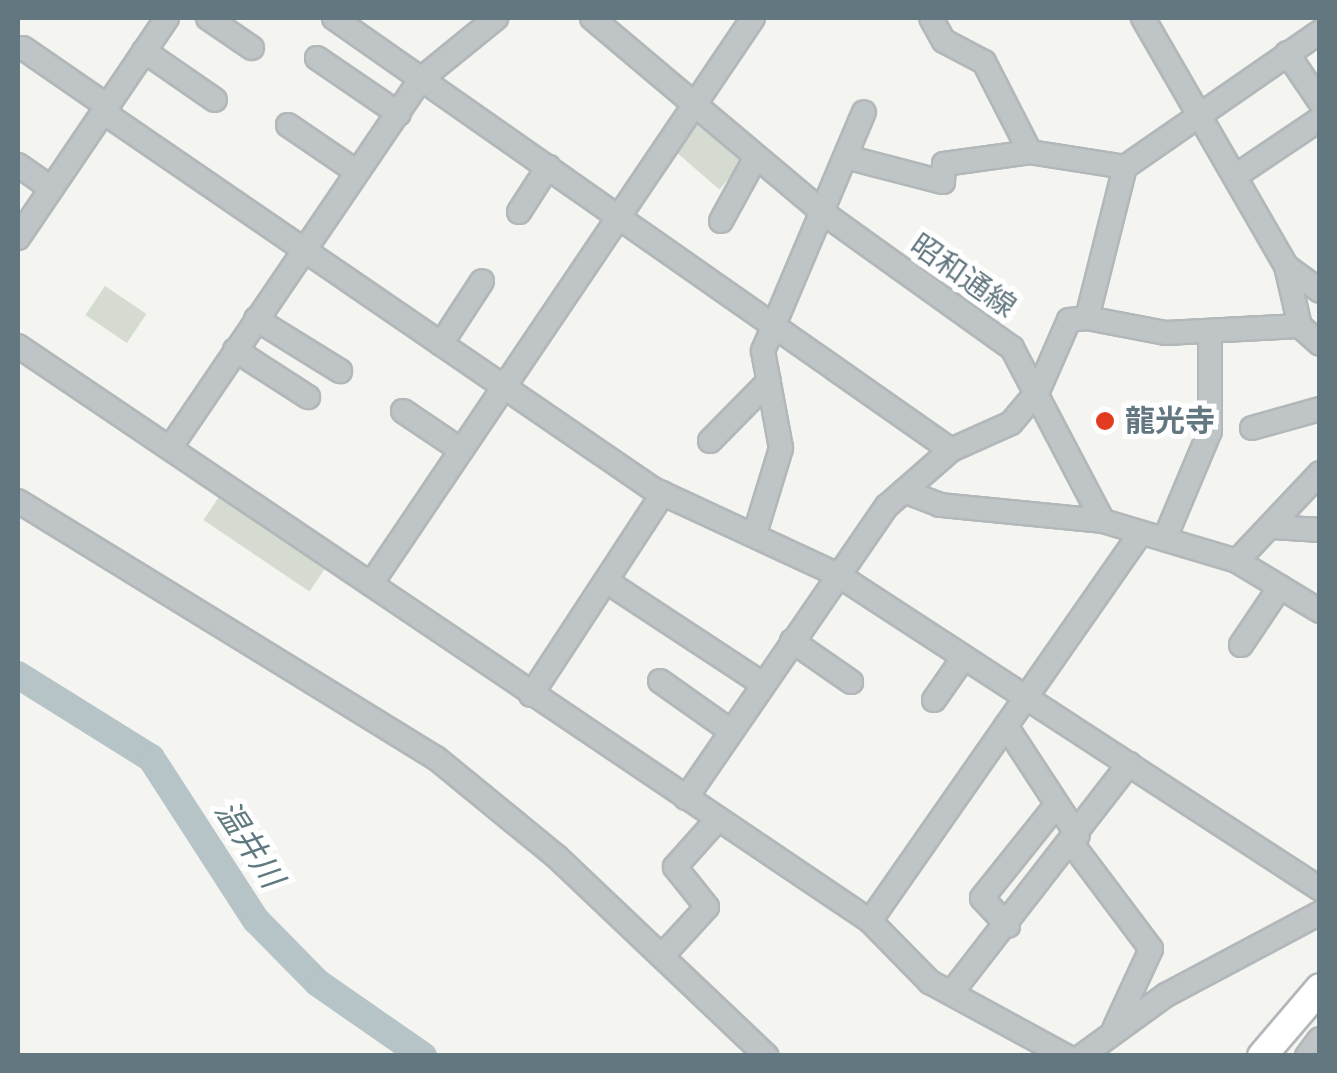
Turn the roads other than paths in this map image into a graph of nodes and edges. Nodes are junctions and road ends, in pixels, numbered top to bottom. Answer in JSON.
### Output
{"nodes":[{"id":1,"x":167,"y":18,"type":"edge"},
{"id":2,"x":208,"y":18,"type":"edge"},
{"id":3,"x":334,"y":18,"type":"edge"},
{"id":4,"x":496,"y":18,"type":"edge"},
{"id":5,"x":592,"y":18,"type":"edge"},
{"id":6,"x":754,"y":18,"type":"edge"},
{"id":7,"x":930,"y":18,"type":"edge"},
{"id":8,"x":1143,"y":18,"type":"edge"},
{"id":9,"x":1320,"y":32,"type":"edge"},
{"id":10,"x":23,"y":48,"type":"dead end"},
{"id":11,"x":252,"y":48,"type":"dead end"},
{"id":12,"x":144,"y":51,"type":"junction"},
{"id":13,"x":1287,"y":54,"type":"junction"},
{"id":14,"x":317,"y":58,"type":"dead end"},
{"id":15,"x":421,"y":78,"type":"junction"},
{"id":16,"x":216,"y":100,"type":"dead end"},
{"id":17,"x":1320,"y":102,"type":"edge"},
{"id":18,"x":696,"y":108,"type":"junction"},
{"id":19,"x":105,"y":109,"type":"junction"},
{"id":20,"x":864,"y":112,"type":"dead end"},
{"id":21,"x":1200,"y":112,"type":"junction"},
{"id":22,"x":399,"y":114,"type":"junction"},
{"id":23,"x":1320,"y":119,"type":"edge"},
{"id":24,"x":288,"y":125,"type":"dead end"},
{"id":25,"x":1030,"y":152,"type":"junction"},
{"id":26,"x":756,"y":157,"type":"junction"},
{"id":27,"x":846,"y":158,"type":"junction"},
{"id":28,"x":18,"y":166,"type":"edge"},
{"id":29,"x":548,"y":167,"type":"junction"},
{"id":30,"x":1125,"y":167,"type":"junction"},
{"id":31,"x":357,"y":172,"type":"junction"},
{"id":32,"x":1236,"y":175,"type":"junction"},
{"id":33,"x":51,"y":188,"type":"junction"},
{"id":34,"x":519,"y":212,"type":"dead end"},
{"id":35,"x":622,"y":212,"type":"junction"},
{"id":36,"x":826,"y":215,"type":"junction"},
{"id":37,"x":721,"y":222,"type":"dead end"},
{"id":38,"x":18,"y":238,"type":"edge"},
{"id":39,"x":302,"y":250,"type":"junction"},
{"id":40,"x":1320,"y":258,"type":"edge"},
{"id":41,"x":1293,"y":268,"type":"junction"},
{"id":42,"x":482,"y":281,"type":"dead end"},
{"id":43,"x":1320,"y":291,"type":"edge"},
{"id":44,"x":1087,"y":318,"type":"junction"},
{"id":45,"x":256,"y":319,"type":"junction"},
{"id":46,"x":774,"y":325,"type":"junction"},
{"id":47,"x":1300,"y":326,"type":"junction"},
{"id":48,"x":1210,"y":332,"type":"junction"},
{"id":49,"x":441,"y":344,"type":"junction"},
{"id":50,"x":1320,"y":344,"type":"edge"},
{"id":51,"x":18,"y":346,"type":"edge"},
{"id":52,"x":236,"y":350,"type":"junction"},
{"id":53,"x":340,"y":372,"type":"dead end"},
{"id":54,"x":769,"y":381,"type":"junction"},
{"id":55,"x":505,"y":386,"type":"junction"},
{"id":56,"x":1038,"y":391,"type":"junction"},
{"id":57,"x":308,"y":397,"type":"dead end"},
{"id":58,"x":1320,"y":408,"type":"edge"},
{"id":59,"x":403,"y":411,"type":"dead end"},
{"id":60,"x":1252,"y":428,"type":"dead end"},
{"id":61,"x":710,"y":441,"type":"dead end"},
{"id":62,"x":170,"y":448,"type":"junction"},
{"id":63,"x":461,"y":450,"type":"junction"},
{"id":64,"x":951,"y":450,"type":"junction"},
{"id":65,"x":1320,"y":473,"type":"edge"},
{"id":66,"x":904,"y":491,"type":"junction"},
{"id":67,"x":663,"y":493,"type":"junction"},
{"id":68,"x":18,"y":502,"type":"edge"},
{"id":69,"x":1103,"y":521,"type":"junction"},
{"id":70,"x":1273,"y":526,"type":"junction"},
{"id":71,"x":756,"y":530,"type":"junction"},
{"id":72,"x":1320,"y":530,"type":"edge"},
{"id":73,"x":1142,"y":532,"type":"junction"},
{"id":74,"x":1165,"y":538,"type":"junction"},
{"id":75,"x":1237,"y":561,"type":"junction"},
{"id":76,"x":838,"y":575,"type":"junction"},
{"id":77,"x":606,"y":581,"type":"junction"},
{"id":78,"x":371,"y":584,"type":"junction"},
{"id":79,"x":1280,"y":587,"type":"junction"},
{"id":80,"x":1320,"y":611,"type":"edge"},
{"id":81,"x":792,"y":641,"type":"junction"},
{"id":82,"x":1240,"y":645,"type":"dead end"},
{"id":83,"x":964,"y":657,"type":"junction"},
{"id":84,"x":660,"y":681,"type":"dead end"},
{"id":85,"x":851,"y":682,"type":"dead end"},
{"id":86,"x":763,"y":684,"type":"junction"},
{"id":87,"x":1027,"y":694,"type":"junction"},
{"id":88,"x":532,"y":696,"type":"junction"},
{"id":89,"x":934,"y":700,"type":"dead end"},
{"id":90,"x":1006,"y":726,"type":"junction"},
{"id":91,"x":732,"y":731,"type":"junction"},
{"id":92,"x":1129,"y":764,"type":"junction"},
{"id":93,"x":686,"y":798,"type":"junction"},
{"id":94,"x":1054,"y":808,"type":"junction"},
{"id":95,"x":717,"y":820,"type":"junction"},
{"id":96,"x":1076,"y":841,"type":"junction"},
{"id":97,"x":1320,"y":889,"type":"edge"},
{"id":98,"x":1320,"y":914,"type":"edge"},
{"id":99,"x":870,"y":920,"type":"junction"},
{"id":100,"x":1008,"y":926,"type":"junction"},
{"id":101,"x":663,"y":955,"type":"junction"},
{"id":102,"x":1320,"y":988,"type":"edge"},
{"id":103,"x":952,"y":992,"type":"junction"},
{"id":104,"x":1114,"y":1029,"type":"junction"},
{"id":105,"x":1320,"y":1039,"type":"edge"},
{"id":106,"x":767,"y":1056,"type":"edge"},
{"id":107,"x":1066,"y":1056,"type":"edge"},
{"id":108,"x":1082,"y":1056,"type":"edge"},
{"id":109,"x":1262,"y":1056,"type":"edge"},
{"id":110,"x":1306,"y":1056,"type":"edge"}],
"edges":[{"from":1,"to":12,"type":"street"},
{"from":2,"to":11,"type":"street"},
{"from":3,"to":15,"type":"street"},
{"from":4,"to":15,"type":"street"},
{"from":5,"to":18,"type":"street","name":"昭和通線"},
{"from":6,"to":18,"type":"street"},
{"from":7,"to":25,"type":"street"},
{"from":8,"to":21,"type":"street"},
{"from":9,"to":13,"type":"street"},
{"from":10,"to":19,"type":"street"},
{"from":12,"to":16,"type":"street"},
{"from":12,"to":19,"type":"street"},
{"from":13,"to":17,"type":"street"},
{"from":13,"to":21,"type":"street"},
{"from":14,"to":22,"type":"street"},
{"from":15,"to":22,"type":"street"},
{"from":15,"to":29,"type":"street"},
{"from":18,"to":26,"type":"street","name":"昭和通線"},
{"from":18,"to":35,"type":"street"},
{"from":19,"to":33,"type":"street"},
{"from":19,"to":39,"type":"street"},
{"from":20,"to":27,"type":"street"},
{"from":21,"to":30,"type":"street"},
{"from":21,"to":32,"type":"street"},
{"from":22,"to":31,"type":"street"},
{"from":23,"to":32,"type":"street"},
{"from":24,"to":31,"type":"street"},
{"from":25,"to":27,"type":"street"},
{"from":25,"to":30,"type":"street"},
{"from":26,"to":36,"type":"street","name":"昭和通線"},
{"from":26,"to":37,"type":"street"},
{"from":27,"to":36,"type":"street"},
{"from":28,"to":33,"type":"street"},
{"from":29,"to":34,"type":"street"},
{"from":29,"to":35,"type":"street"},
{"from":30,"to":44,"type":"street"},
{"from":31,"to":39,"type":"street"},
{"from":32,"to":41,"type":"street"},
{"from":33,"to":38,"type":"street"},
{"from":35,"to":46,"type":"street"},
{"from":35,"to":55,"type":"street"},
{"from":36,"to":46,"type":"street"},
{"from":36,"to":56,"type":"street","name":"昭和通線"},
{"from":39,"to":45,"type":"street"},
{"from":39,"to":49,"type":"street"},
{"from":40,"to":41,"type":"street"},
{"from":41,"to":43,"type":"street"},
{"from":41,"to":47,"type":"street"},
{"from":42,"to":49,"type":"street"},
{"from":44,"to":48,"type":"street"},
{"from":44,"to":56,"type":"street"},
{"from":45,"to":52,"type":"street"},
{"from":45,"to":53,"type":"street"},
{"from":46,"to":54,"type":"street"},
{"from":46,"to":64,"type":"street"},
{"from":47,"to":48,"type":"street"},
{"from":47,"to":50,"type":"street"},
{"from":48,"to":74,"type":"street"},
{"from":49,"to":55,"type":"street"},
{"from":51,"to":62,"type":"street"},
{"from":52,"to":57,"type":"street"},
{"from":52,"to":62,"type":"street"},
{"from":54,"to":61,"type":"street"},
{"from":54,"to":71,"type":"street"},
{"from":55,"to":63,"type":"street"},
{"from":55,"to":67,"type":"street"},
{"from":56,"to":64,"type":"street"},
{"from":56,"to":69,"type":"street","name":"昭和通線"},
{"from":58,"to":60,"type":"street"},
{"from":59,"to":63,"type":"street"},
{"from":62,"to":78,"type":"street"},
{"from":63,"to":78,"type":"street"},
{"from":64,"to":66,"type":"street"},
{"from":65,"to":70,"type":"street"},
{"from":66,"to":69,"type":"street"},
{"from":66,"to":76,"type":"street"},
{"from":67,"to":71,"type":"street"},
{"from":67,"to":77,"type":"street"},
{"from":68,"to":101,"type":"street"},
{"from":69,"to":73,"type":"street"},
{"from":70,"to":72,"type":"street"},
{"from":70,"to":75,"type":"street"},
{"from":71,"to":76,"type":"street"},
{"from":73,"to":74,"type":"street"},
{"from":73,"to":87,"type":"street"},
{"from":74,"to":75,"type":"street"},
{"from":75,"to":79,"type":"street"},
{"from":76,"to":81,"type":"street"},
{"from":76,"to":83,"type":"street"},
{"from":77,"to":86,"type":"street"},
{"from":77,"to":88,"type":"street"},
{"from":78,"to":88,"type":"street"},
{"from":79,"to":80,"type":"street"},
{"from":79,"to":82,"type":"street"},
{"from":81,"to":85,"type":"street"},
{"from":81,"to":86,"type":"street"},
{"from":83,"to":87,"type":"street"},
{"from":83,"to":89,"type":"street"},
{"from":84,"to":91,"type":"street"},
{"from":86,"to":91,"type":"street"},
{"from":87,"to":90,"type":"street"},
{"from":87,"to":92,"type":"street"},
{"from":88,"to":93,"type":"street"},
{"from":90,"to":94,"type":"street"},
{"from":90,"to":99,"type":"street"},
{"from":91,"to":93,"type":"street"},
{"from":92,"to":96,"type":"street"},
{"from":92,"to":97,"type":"street"},
{"from":93,"to":95,"type":"street"},
{"from":94,"to":96,"type":"street"},
{"from":94,"to":100,"type":"street"},
{"from":95,"to":99,"type":"street"},
{"from":95,"to":101,"type":"street"},
{"from":96,"to":100,"type":"street"},
{"from":96,"to":104,"type":"street"},
{"from":98,"to":104,"type":"street"},
{"from":99,"to":103,"type":"street"},
{"from":100,"to":103,"type":"street"},
{"from":101,"to":106,"type":"street"},
{"from":102,"to":109,"type":"main road"},
{"from":103,"to":107,"type":"street"},
{"from":104,"to":108,"type":"street"},
{"from":105,"to":110,"type":"street"}]}
